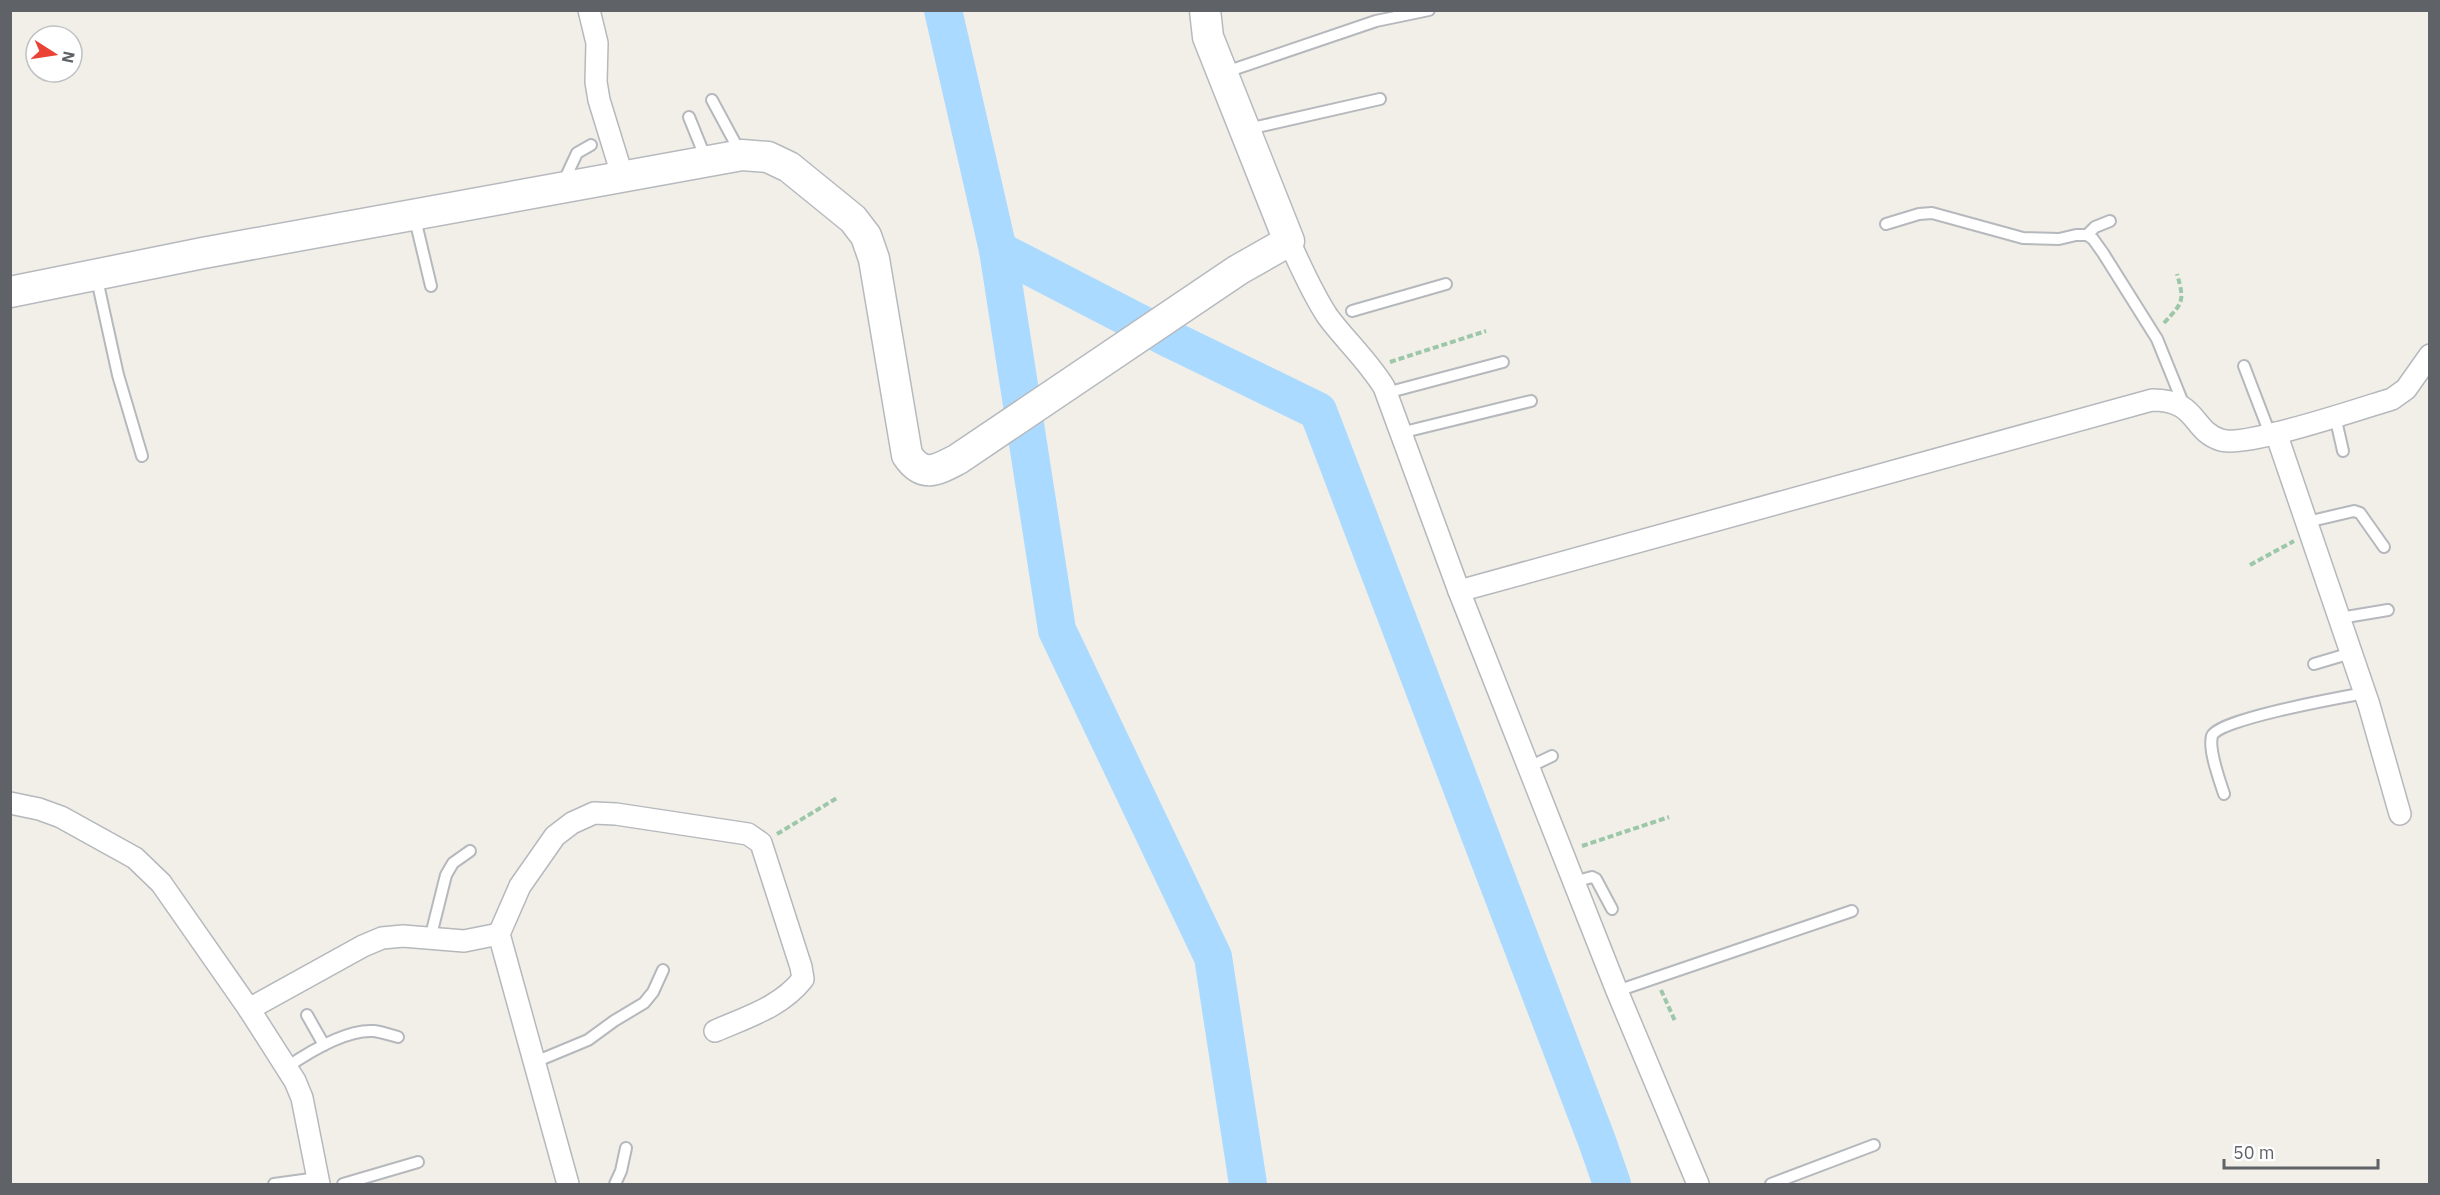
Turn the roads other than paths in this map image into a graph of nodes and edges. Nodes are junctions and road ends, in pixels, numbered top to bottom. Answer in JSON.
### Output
{"nodes":[{"id":1,"x":589,"y":10,"type":"edge"},
{"id":2,"x":1205,"y":10,"type":"edge"},
{"id":3,"x":1429,"y":10,"type":"edge"},
{"id":4,"x":1222,"y":74,"type":"junction"},
{"id":5,"x":1380,"y":99,"type":"dead end"},
{"id":6,"x":712,"y":100,"type":"dead end"},
{"id":7,"x":689,"y":117,"type":"dead end"},
{"id":8,"x":1245,"y":129,"type":"junction"},
{"id":9,"x":591,"y":145,"type":"dead end"},
{"id":10,"x":742,"y":155,"type":"junction"},
{"id":11,"x":708,"y":162,"type":"junction"},
{"id":12,"x":623,"y":178,"type":"junction"},
{"id":13,"x":560,"y":189,"type":"junction"},
{"id":14,"x":414,"y":215,"type":"junction"},
{"id":15,"x":2110,"y":221,"type":"dead end"},
{"id":16,"x":1886,"y":224,"type":"dead end"},
{"id":17,"x":2087,"y":235,"type":"junction"},
{"id":18,"x":1289,"y":241,"type":"junction"},
{"id":19,"x":96,"y":275,"type":"junction"},
{"id":20,"x":1446,"y":284,"type":"dead end"},
{"id":21,"x":431,"y":286,"type":"dead end"},
{"id":22,"x":10,"y":292,"type":"edge"},
{"id":23,"x":1352,"y":311,"type":"dead end"},
{"id":24,"x":2430,"y":354,"type":"edge"},
{"id":25,"x":1503,"y":362,"type":"dead end"},
{"id":26,"x":2244,"y":366,"type":"dead end"},
{"id":27,"x":1386,"y":393,"type":"junction"},
{"id":28,"x":1531,"y":400,"type":"dead end"},
{"id":29,"x":2185,"y":408,"type":"junction"},
{"id":30,"x":2335,"y":416,"type":"junction"},
{"id":31,"x":1400,"y":433,"type":"junction"},
{"id":32,"x":2273,"y":433,"type":"junction"},
{"id":33,"x":2343,"y":451,"type":"dead end"},
{"id":34,"x":142,"y":456,"type":"dead end"},
{"id":35,"x":2309,"y":527,"type":"junction"},
{"id":36,"x":2384,"y":547,"type":"dead end"},
{"id":37,"x":1459,"y":591,"type":"junction"},
{"id":38,"x":2388,"y":610,"type":"dead end"},
{"id":39,"x":2340,"y":618,"type":"junction"},
{"id":40,"x":2351,"y":653,"type":"junction"},
{"id":41,"x":2314,"y":664,"type":"dead end"},
{"id":42,"x":2365,"y":693,"type":"junction"},
{"id":43,"x":1552,"y":756,"type":"dead end"},
{"id":44,"x":1528,"y":767,"type":"junction"},
{"id":45,"x":2224,"y":794,"type":"dead end"},
{"id":46,"x":10,"y":803,"type":"edge"},
{"id":47,"x":2400,"y":814,"type":"dead end"},
{"id":48,"x":470,"y":851,"type":"dead end"},
{"id":49,"x":1574,"y":882,"type":"junction"},
{"id":50,"x":1612,"y":909,"type":"dead end"},
{"id":51,"x":1852,"y":911,"type":"dead end"},
{"id":52,"x":500,"y":934,"type":"junction"},
{"id":53,"x":430,"y":939,"type":"junction"},
{"id":54,"x":663,"y":970,"type":"dead end"},
{"id":55,"x":1617,"y":991,"type":"junction"},
{"id":56,"x":249,"y":1009,"type":"junction"},
{"id":57,"x":307,"y":1015,"type":"dead end"},
{"id":58,"x":716,"y":1031,"type":"dead end"},
{"id":59,"x":398,"y":1037,"type":"dead end"},
{"id":60,"x":324,"y":1045,"type":"junction"},
{"id":61,"x":535,"y":1062,"type":"junction"},
{"id":62,"x":287,"y":1067,"type":"junction"},
{"id":63,"x":1874,"y":1145,"type":"dead end"},
{"id":64,"x":626,"y":1148,"type":"dead end"},
{"id":65,"x":418,"y":1162,"type":"dead end"},
{"id":66,"x":318,"y":1181,"type":"edge"},
{"id":67,"x":274,"y":1185,"type":"edge"},
{"id":68,"x":343,"y":1185,"type":"edge"},
{"id":69,"x":568,"y":1185,"type":"edge"},
{"id":70,"x":615,"y":1185,"type":"edge"},
{"id":71,"x":1698,"y":1185,"type":"edge"},
{"id":72,"x":1771,"y":1185,"type":"edge"}],
"edges":[{"from":1,"to":12,"type":"street"},
{"from":2,"to":4,"type":"main road"},
{"from":3,"to":4,"type":"lane"},
{"from":4,"to":8,"type":"main road"},
{"from":5,"to":8,"type":"lane"},
{"from":6,"to":10,"type":"lane"},
{"from":7,"to":11,"type":"lane"},
{"from":8,"to":18,"type":"main road"},
{"from":9,"to":13,"type":"lane"},
{"from":10,"to":11,"type":"main road"},
{"from":10,"to":18,"type":"main road"},
{"from":11,"to":12,"type":"main road"},
{"from":12,"to":13,"type":"main road"},
{"from":13,"to":14,"type":"main road"},
{"from":14,"to":19,"type":"main road"},
{"from":14,"to":21,"type":"lane"},
{"from":15,"to":17,"type":"lane"},
{"from":16,"to":17,"type":"lane"},
{"from":17,"to":29,"type":"lane"},
{"from":18,"to":27,"type":"street"},
{"from":19,"to":22,"type":"main road"},
{"from":19,"to":34,"type":"lane"},
{"from":20,"to":23,"type":"lane"},
{"from":24,"to":30,"type":"street"},
{"from":25,"to":27,"type":"lane"},
{"from":26,"to":32,"type":"lane"},
{"from":27,"to":31,"type":"street"},
{"from":28,"to":31,"type":"lane"},
{"from":29,"to":32,"type":"street"},
{"from":29,"to":37,"type":"street"},
{"from":30,"to":32,"type":"street"},
{"from":30,"to":33,"type":"lane"},
{"from":31,"to":37,"type":"street"},
{"from":32,"to":35,"type":"street"},
{"from":35,"to":36,"type":"lane"},
{"from":35,"to":39,"type":"street"},
{"from":37,"to":44,"type":"street"},
{"from":38,"to":39,"type":"lane"},
{"from":39,"to":40,"type":"street"},
{"from":40,"to":41,"type":"lane"},
{"from":40,"to":42,"type":"street"},
{"from":42,"to":45,"type":"lane"},
{"from":42,"to":47,"type":"street"},
{"from":43,"to":44,"type":"lane"},
{"from":44,"to":49,"type":"street"},
{"from":46,"to":56,"type":"street"},
{"from":48,"to":53,"type":"lane"},
{"from":49,"to":50,"type":"lane"},
{"from":49,"to":55,"type":"street"},
{"from":51,"to":55,"type":"lane"},
{"from":52,"to":53,"type":"street"},
{"from":52,"to":58,"type":"street"},
{"from":52,"to":61,"type":"street"},
{"from":53,"to":56,"type":"street"},
{"from":54,"to":61,"type":"lane"},
{"from":55,"to":71,"type":"street"},
{"from":56,"to":62,"type":"street"},
{"from":57,"to":60,"type":"lane"},
{"from":59,"to":60,"type":"lane"},
{"from":60,"to":62,"type":"lane"},
{"from":61,"to":69,"type":"street"},
{"from":62,"to":66,"type":"street"},
{"from":63,"to":72,"type":"lane"},
{"from":64,"to":70,"type":"lane"},
{"from":65,"to":68,"type":"lane"},
{"from":66,"to":67,"type":"lane"}]}
